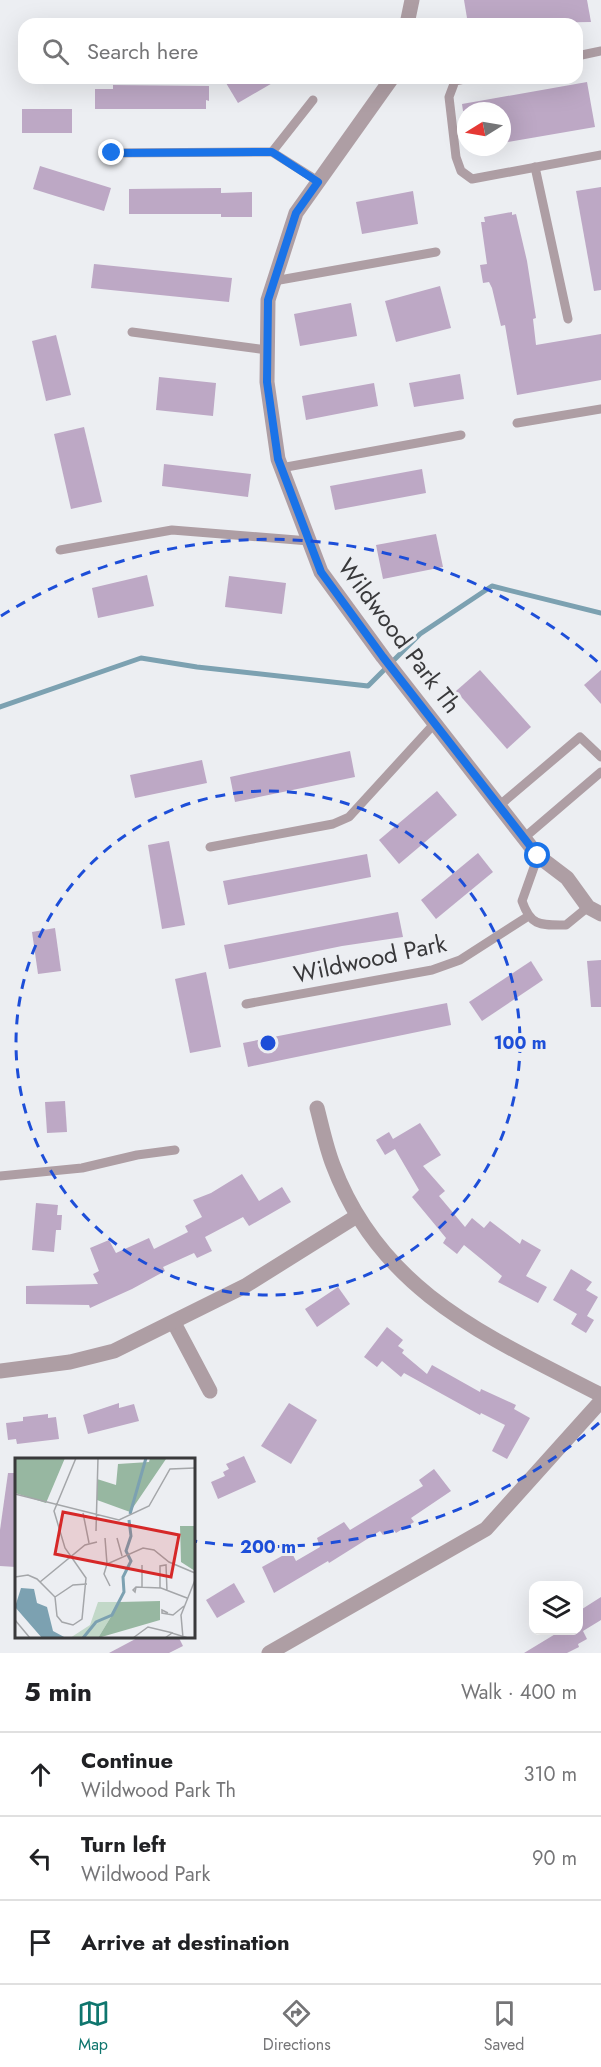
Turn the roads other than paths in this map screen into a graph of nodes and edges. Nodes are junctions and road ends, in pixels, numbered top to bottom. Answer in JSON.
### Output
{"nodes":[{"id":1,"x":412,"y":0,"type":"edge"},
{"id":2,"x":408,"y":18,"type":"edge"},
{"id":3,"x":601,"y":51,"type":"edge"},
{"id":4,"x":583,"y":55,"type":"edge"},
{"id":5,"x":388,"y":84,"type":"edge"},
{"id":6,"x":454,"y":84,"type":"edge"},
{"id":7,"x":313,"y":100,"type":"dead end"},
{"id":8,"x":272,"y":152,"type":"junction"},
{"id":9,"x":112,"y":153,"type":"dead end"},
{"id":10,"x":601,"y":155,"type":"edge"},
{"id":11,"x":535,"y":167,"type":"junction"},
{"id":12,"x":318,"y":182,"type":"junction"},
{"id":13,"x":436,"y":252,"type":"dead end"},
{"id":14,"x":274,"y":281,"type":"junction"},
{"id":15,"x":568,"y":319,"type":"dead end"},
{"id":16,"x":132,"y":332,"type":"dead end"},
{"id":17,"x":267,"y":350,"type":"junction"},
{"id":18,"x":601,"y":409,"type":"edge"},
{"id":19,"x":517,"y":423,"type":"dead end"},
{"id":20,"x":461,"y":435,"type":"dead end"},
{"id":21,"x":281,"y":468,"type":"junction"},
{"id":22,"x":309,"y":541,"type":"junction"},
{"id":23,"x":60,"y":550,"type":"dead end"},
{"id":24,"x":435,"y":723,"type":"junction"},
{"id":25,"x":601,"y":758,"type":"edge"},
{"id":26,"x":601,"y":772,"type":"edge"},
{"id":27,"x":500,"y":805,"type":"junction"},
{"id":28,"x":525,"y":837,"type":"junction"},
{"id":29,"x":210,"y":847,"type":"dead end"},
{"id":30,"x":538,"y":856,"type":"junction"},
{"id":31,"x":595,"y":910,"type":"edge"},
{"id":32,"x":527,"y":917,"type":"junction"},
{"id":33,"x":246,"y":1004,"type":"dead end"},
{"id":34,"x":316,"y":1108,"type":"dead end"},
{"id":35,"x":175,"y":1150,"type":"dead end"},
{"id":36,"x":0,"y":1176,"type":"edge"},
{"id":37,"x":357,"y":1215,"type":"junction"},
{"id":38,"x":174,"y":1323,"type":"junction"},
{"id":39,"x":0,"y":1371,"type":"edge"},
{"id":40,"x":210,"y":1391,"type":"dead end"},
{"id":41,"x":601,"y":1395,"type":"edge"},
{"id":42,"x":601,"y":1401,"type":"edge"},
{"id":43,"x":269,"y":1653,"type":"edge"}],
"edges":[{"from":1,"to":2,"type":"street"},
{"from":3,"to":4,"type":"lane"},
{"from":5,"to":12,"type":"street","name":"Wildwood Park Th"},
{"from":6,"to":11,"type":"lane"},
{"from":7,"to":8,"type":"lane"},
{"from":8,"to":9,"type":"lane"},
{"from":8,"to":12,"type":"lane"},
{"from":10,"to":11,"type":"lane"},
{"from":11,"to":15,"type":"lane"},
{"from":12,"to":14,"type":"street","name":"Wildwood Park Th"},
{"from":13,"to":14,"type":"lane"},
{"from":14,"to":17,"type":"street","name":"Wildwood Park Th"},
{"from":16,"to":17,"type":"lane"},
{"from":17,"to":21,"type":"street","name":"Wildwood Park Th"},
{"from":18,"to":19,"type":"lane"},
{"from":20,"to":21,"type":"lane"},
{"from":21,"to":22,"type":"street","name":"Wildwood Park Th"},
{"from":22,"to":23,"type":"lane"},
{"from":22,"to":24,"type":"street","name":"Wildwood Park Th"},
{"from":24,"to":27,"type":"street","name":"Wildwood Park Th"},
{"from":24,"to":29,"type":"lane"},
{"from":25,"to":27,"type":"lane"},
{"from":26,"to":28,"type":"lane"},
{"from":27,"to":28,"type":"street","name":"Wildwood Park Th"},
{"from":28,"to":30,"type":"street","name":"Wildwood Park Th"},
{"from":30,"to":31,"type":"street","name":"Wildwood Park Th"},
{"from":30,"to":32,"type":"lane"},
{"from":31,"to":32,"type":"lane"},
{"from":32,"to":33,"type":"lane","name":"Wildwood Park"},
{"from":34,"to":37,"type":"street"},
{"from":35,"to":36,"type":"lane"},
{"from":37,"to":38,"type":"street"},
{"from":37,"to":41,"type":"street"},
{"from":38,"to":39,"type":"street"},
{"from":38,"to":40,"type":"street"},
{"from":42,"to":43,"type":"street"}]}
